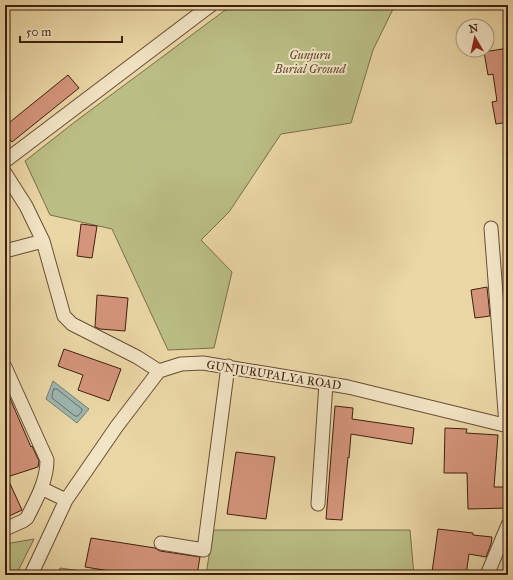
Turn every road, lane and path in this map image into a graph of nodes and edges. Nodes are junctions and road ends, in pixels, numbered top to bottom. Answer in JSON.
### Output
{"nodes":[{"id":1,"x":211,"y":5,"type":"edge"},
{"id":2,"x":5,"y":161,"type":"edge"},
{"id":3,"x":5,"y":173,"type":"edge"},
{"id":4,"x":491,"y":228,"type":"dead end"},
{"id":5,"x":43,"y":241,"type":"junction"},
{"id":6,"x":5,"y":250,"type":"edge"},
{"id":7,"x":228,"y":366,"type":"junction"},
{"id":8,"x":5,"y":367,"type":"edge"},
{"id":9,"x":159,"y":371,"type":"junction"},
{"id":10,"x":326,"y":383,"type":"junction"},
{"id":11,"x":507,"y":426,"type":"edge"},
{"id":12,"x":41,"y":488,"type":"junction"},
{"id":13,"x":66,"y":500,"type":"junction"},
{"id":14,"x":318,"y":504,"type":"dead end"},
{"id":15,"x":508,"y":525,"type":"edge"},
{"id":16,"x":5,"y":529,"type":"edge"},
{"id":17,"x":161,"y":543,"type":"dead end"},
{"id":18,"x":31,"y":575,"type":"edge"},
{"id":19,"x":487,"y":575,"type":"edge"}],
"edges":[{"from":1,"to":2,"type":"street"},
{"from":3,"to":5,"type":"street"},
{"from":4,"to":11,"type":"street"},
{"from":5,"to":6,"type":"street"},
{"from":5,"to":9,"type":"street"},
{"from":7,"to":9,"type":"street","name":"GUNJURUPALYA ROAD"},
{"from":7,"to":10,"type":"street","name":"GUNJURUPALYA ROAD"},
{"from":7,"to":17,"type":"street"},
{"from":8,"to":12,"type":"street"},
{"from":9,"to":13,"type":"street"},
{"from":10,"to":11,"type":"street","name":"GUNJURUPALYA ROAD"},
{"from":10,"to":14,"type":"street"},
{"from":12,"to":13,"type":"street"},
{"from":12,"to":16,"type":"street"},
{"from":13,"to":18,"type":"street"},
{"from":15,"to":19,"type":"street"}]}
